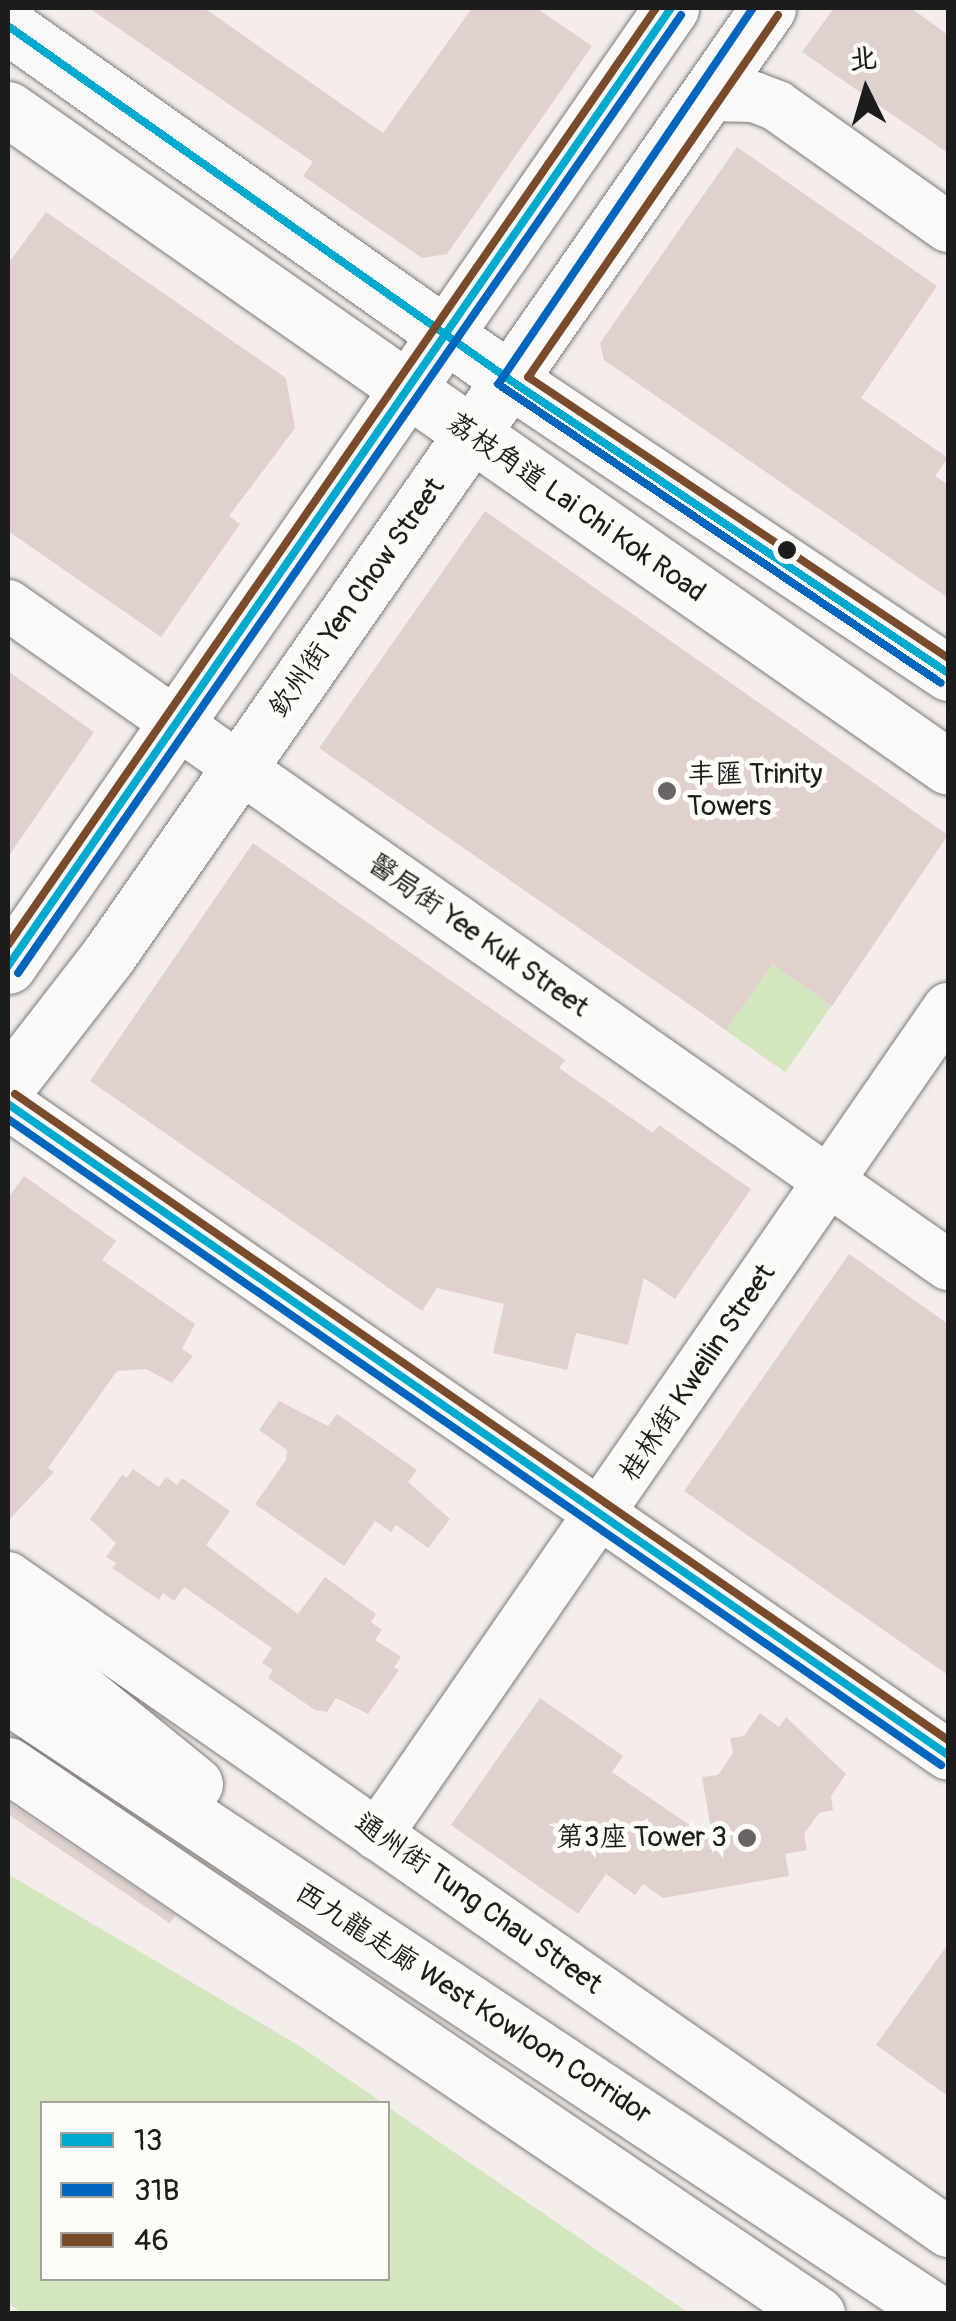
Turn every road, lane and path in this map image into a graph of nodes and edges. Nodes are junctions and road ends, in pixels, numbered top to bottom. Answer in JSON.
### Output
{"nodes":[{"id":1,"x":671,"y":8,"type":"edge"},
{"id":2,"x":768,"y":8,"type":"edge"},
{"id":3,"x":8,"y":26,"type":"edge"},
{"id":4,"x":707,"y":96,"type":"junction"},
{"id":5,"x":8,"y":109,"type":"edge"},
{"id":6,"x":948,"y":226,"type":"edge"},
{"id":7,"x":442,"y":332,"type":"junction"},
{"id":8,"x":510,"y":380,"type":"junction"},
{"id":9,"x":402,"y":388,"type":"junction"},
{"id":10,"x":470,"y":436,"type":"junction"},
{"id":11,"x":8,"y":605,"type":"edge"},
{"id":12,"x":948,"y":672,"type":"edge"},
{"id":13,"x":174,"y":722,"type":"junction"},
{"id":14,"x":948,"y":766,"type":"edge"},
{"id":15,"x":238,"y":768,"type":"junction"},
{"id":16,"x":8,"y":966,"type":"edge"},
{"id":17,"x":948,"y":1008,"type":"edge"},
{"id":18,"x":8,"y":1085,"type":"edge"},
{"id":19,"x":8,"y":1104,"type":"edge"},
{"id":20,"x":829,"y":1180,"type":"junction"},
{"id":21,"x":948,"y":1265,"type":"edge"},
{"id":22,"x":600,"y":1517,"type":"junction"},
{"id":23,"x":8,"y":1576,"type":"edge"},
{"id":24,"x":8,"y":1632,"type":"edge"},
{"id":25,"x":8,"y":1696,"type":"edge"},
{"id":26,"x":948,"y":1755,"type":"edge"},
{"id":27,"x":8,"y":1766,"type":"edge"},
{"id":28,"x":376,"y":1835,"type":"junction"},
{"id":29,"x":378,"y":1936,"type":"junction"},
{"id":30,"x":948,"y":2232,"type":"edge"},
{"id":31,"x":817,"y":2314,"type":"edge"},
{"id":32,"x":939,"y":2314,"type":"edge"}],
"edges":[{"from":1,"to":7,"type":"main road"},
{"from":2,"to":4,"type":"main road","name":"欽州街 Yen Chow Street"},
{"from":3,"to":7,"type":"main road"},
{"from":4,"to":6,"type":"street"},
{"from":4,"to":8,"type":"main road","name":"欽州街 Yen Chow Street"},
{"from":5,"to":9,"type":"main road","name":"荔枝角道 Lai Chi Kok Road"},
{"from":7,"to":8,"type":"main road"},
{"from":7,"to":9,"type":"main road"},
{"from":8,"to":10,"type":"main road","name":"欽州街 Yen Chow Street"},
{"from":8,"to":12,"type":"main road"},
{"from":9,"to":10,"type":"main road","name":"荔枝角道 Lai Chi Kok Road"},
{"from":9,"to":13,"type":"main road"},
{"from":10,"to":14,"type":"main road","name":"荔枝角道 Lai Chi Kok Road"},
{"from":10,"to":15,"type":"main road","name":"欽州街 Yen Chow Street"},
{"from":11,"to":13,"type":"street","name":"醫局街 Yee Kuk Street"},
{"from":13,"to":15,"type":"street","name":"醫局街 Yee Kuk Street"},
{"from":13,"to":16,"type":"main road"},
{"from":15,"to":18,"type":"main road","name":"欽州街 Yen Chow Street"},
{"from":15,"to":20,"type":"street","name":"醫局街 Yee Kuk Street"},
{"from":17,"to":20,"type":"street","name":"桂林街 Kweilin Street"},
{"from":19,"to":22,"type":"street"},
{"from":20,"to":21,"type":"street","name":"醫局街 Yee Kuk Street"},
{"from":20,"to":22,"type":"street","name":"桂林街 Kweilin Street"},
{"from":22,"to":26,"type":"street"},
{"from":22,"to":28,"type":"street","name":"桂林街 Kweilin Street"},
{"from":23,"to":28,"type":"street","name":"通州街 Tung Chau Street"},
{"from":24,"to":29,"type":"main road"},
{"from":25,"to":29,"type":"main road","name":"西九龍走廊 West Kowloon Corridor"},
{"from":27,"to":31,"type":"main road","name":"西九龍走廊 West Kowloon Corridor"},
{"from":28,"to":30,"type":"street","name":"通州街 Tung Chau Street"},
{"from":29,"to":32,"type":"main road","name":"西九龍走廊 West Kowloon Corridor"}]}
